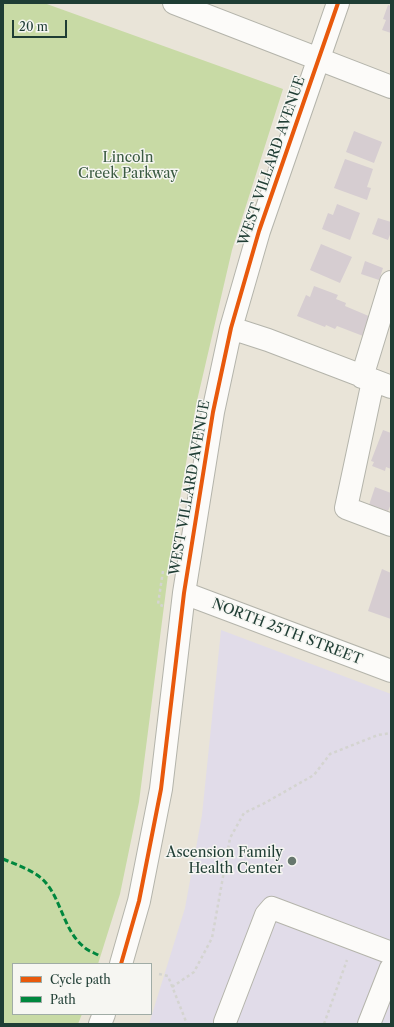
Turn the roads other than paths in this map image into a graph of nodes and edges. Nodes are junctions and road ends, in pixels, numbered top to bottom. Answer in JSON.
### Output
{"nodes":[{"id":1,"x":338,"y":3,"type":"edge"},
{"id":2,"x":187,"y":5,"type":"edge"},
{"id":3,"x":318,"y":58,"type":"junction"},
{"id":4,"x":391,"y":87,"type":"edge"},
{"id":5,"x":391,"y":282,"type":"edge"},
{"id":6,"x":232,"y":328,"type":"junction"},
{"id":7,"x":376,"y":381,"type":"edge"},
{"id":8,"x":391,"y":525,"type":"edge"},
{"id":9,"x":184,"y":593,"type":"junction"},
{"id":10,"x":391,"y":670,"type":"edge"},
{"id":11,"x":391,"y":953,"type":"edge"},
{"id":12,"x":121,"y":963,"type":"edge"},
{"id":13,"x":391,"y":968,"type":"edge"},
{"id":14,"x":225,"y":1023,"type":"edge"},
{"id":15,"x":369,"y":1024,"type":"edge"}],
"edges":[{"from":1,"to":3,"type":"street","name":"WEST VILLARD AVENUE"},
{"from":2,"to":3,"type":"street"},
{"from":3,"to":4,"type":"street"},
{"from":3,"to":6,"type":"street","name":"WEST VILLARD AVENUE"},
{"from":5,"to":7,"type":"street"},
{"from":6,"to":7,"type":"street"},
{"from":6,"to":9,"type":"street","name":"WEST VILLARD AVENUE"},
{"from":7,"to":8,"type":"street"},
{"from":9,"to":10,"type":"street","name":"NORTH 25TH STREET"},
{"from":9,"to":12,"type":"street","name":"WEST VILLARD AVENUE"},
{"from":11,"to":14,"type":"street"},
{"from":13,"to":15,"type":"street"}]}
